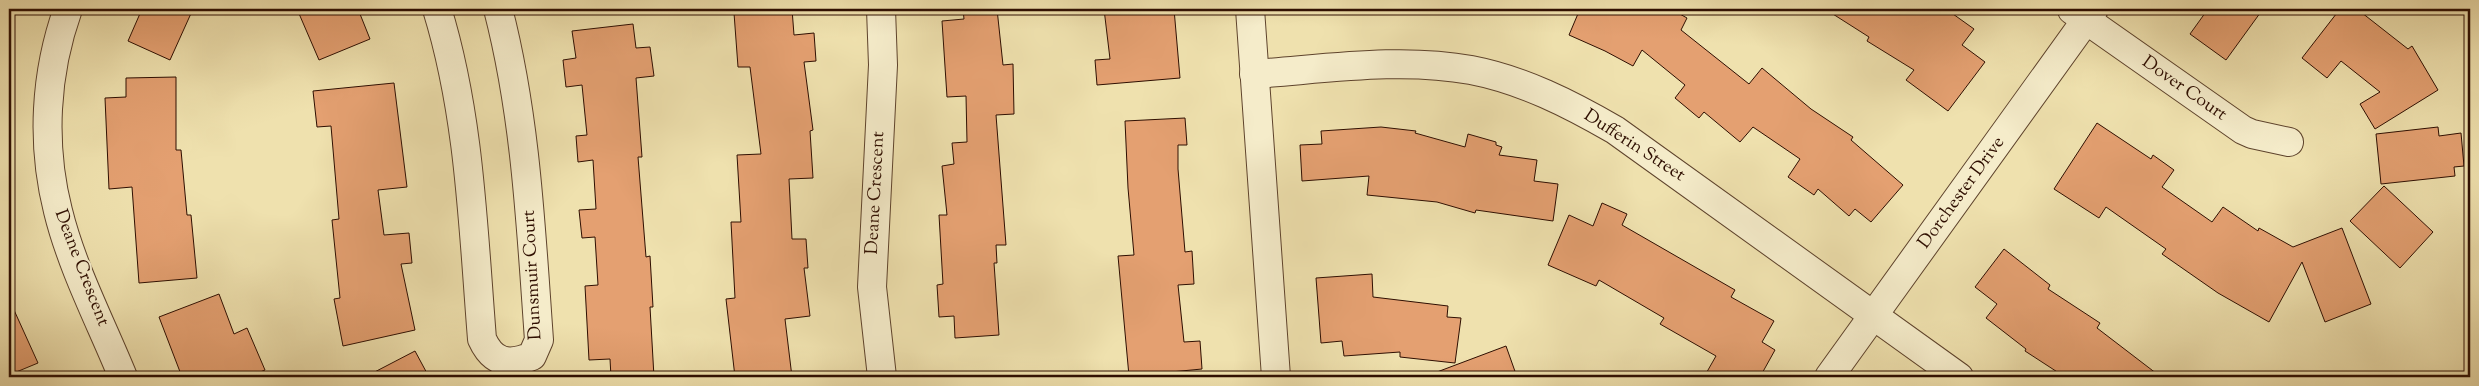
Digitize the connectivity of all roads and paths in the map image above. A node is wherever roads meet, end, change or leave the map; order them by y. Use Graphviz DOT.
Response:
graph roads {
  1 [pos="68,9"];
  2 [pos="438,9"];
  3 [pos="498,9"];
  4 [pos="881,9"];
  5 [pos="1250,9"];
  6 [pos="2083,12"];
  7 [pos="1254,74"];
  8 [pos="2289,142"];
  9 [pos="1874,316"];
  10 [pos="123,377"];
  11 [pos="882,377"];
  12 [pos="1276,377"];
  13 [pos="1829,377"];
  14 [pos="1960,377"];
  1 -- 10 [label="street, Deane Crescent"];
  2 -- 3 [label="street, Dunsmuir Court"];
  4 -- 11 [label="street, Deane Crescent"];
  5 -- 7 [label="street"];
  6 -- 8 [label="street, Dover Court"];
  6 -- 9 [label="street, Dorchester Drive"];
  7 -- 9 [label="street, Dufferin Street"];
  7 -- 12 [label="street"];
  9 -- 13 [label="street, Dorchester Drive"];
  9 -- 14 [label="street, Dufferin Street"];
}
